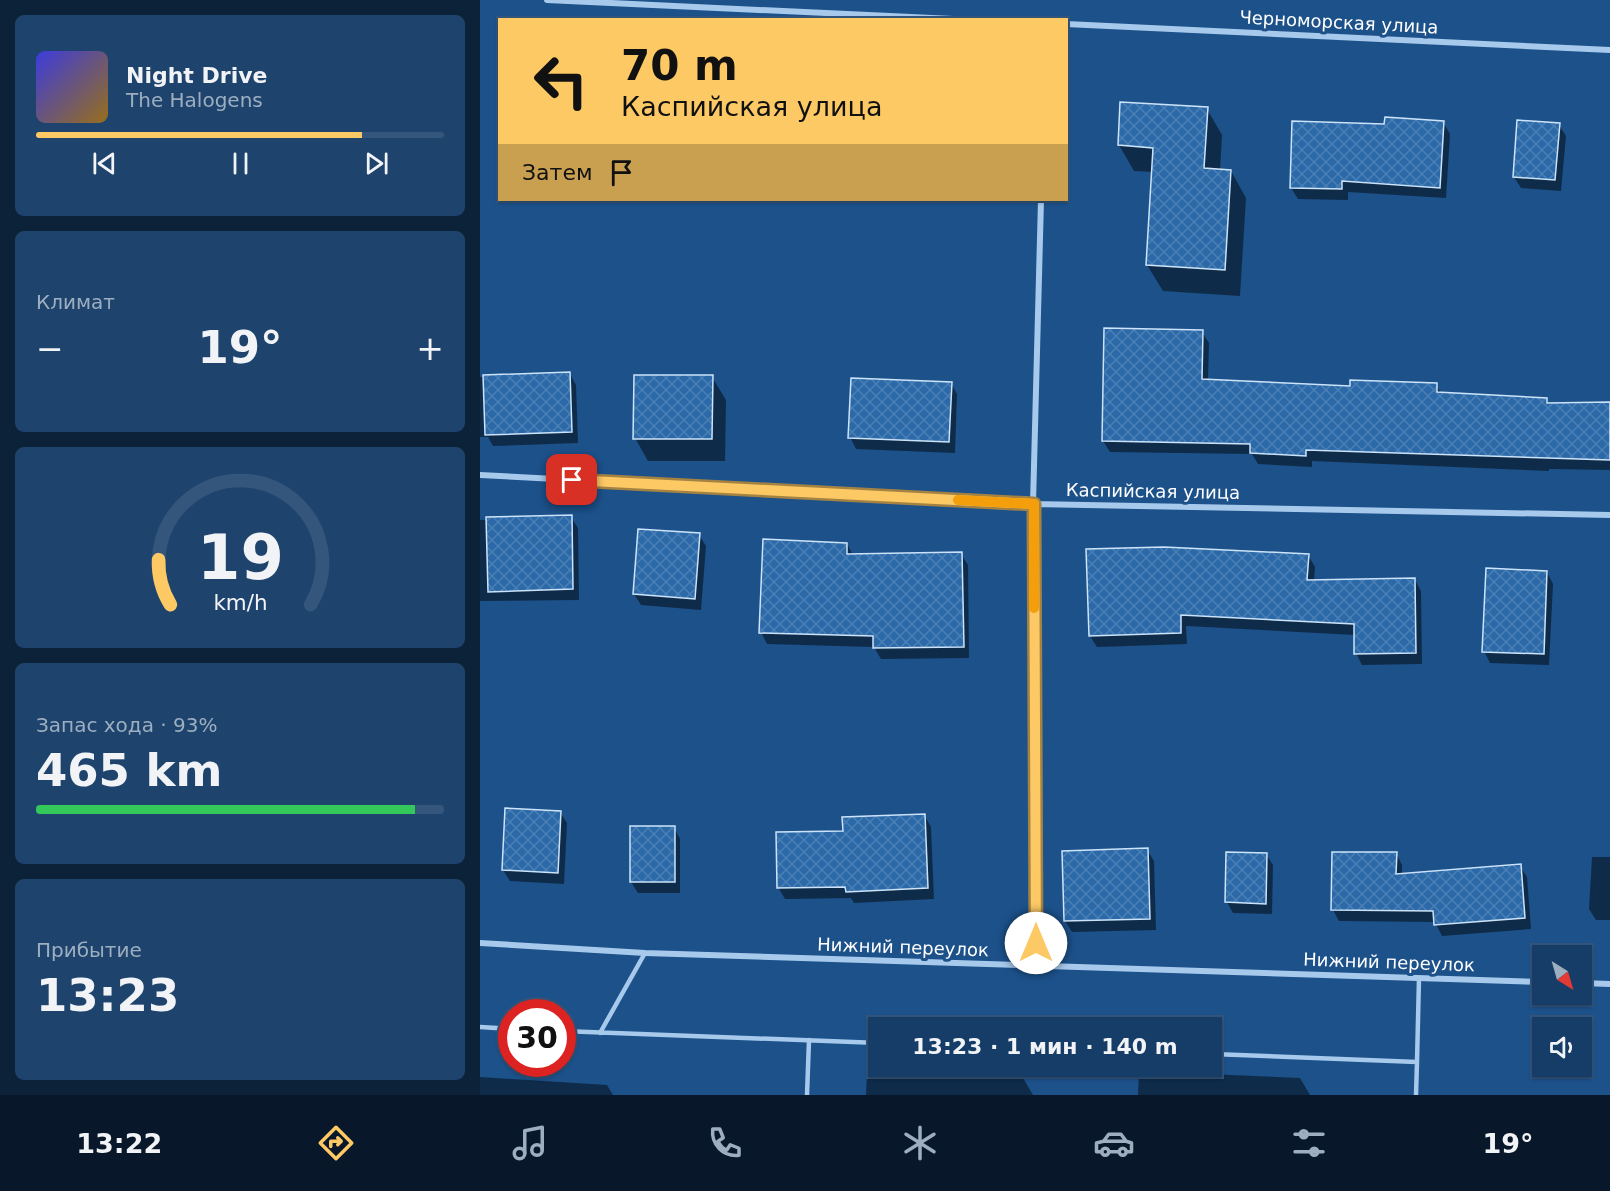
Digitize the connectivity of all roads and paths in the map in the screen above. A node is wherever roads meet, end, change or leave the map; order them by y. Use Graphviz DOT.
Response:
graph roads {
  1 [pos="547,0"];
  2 [pos="932,18"];
  3 [pos="1068,24"];
  4 [pos="1610,50"];
  5 [pos="1041,201"];
  6 [pos="480,475"];
  7 [pos="1034,504"];
  8 [pos="1610,515"];
  9 [pos="480,943"];
  10 [pos="645,953"];
  11 [pos="1036,966"];
  12 [pos="1419,978"];
  13 [pos="1532,982"];
  14 [pos="1592,983"];
  15 [pos="1610,984"];
  16 [pos="480,1027"];
  17 [pos="498,1028"];
  18 [pos="576,1032"];
  19 [pos="600,1033"];
  20 [pos="809,1040"];
  21 [pos="868,1043"];
  22 [pos="1222,1054"];
  23 [pos="1417,1062"];
  24 [pos="807,1095"];
  25 [pos="1416,1095"];
  1 -- 2 [label="street"];
  3 -- 4 [label="street, Черноморская улица"];
  5 -- 7 [label="street"];
  6 -- 7 [label="street, Каспийская улица"];
  7 -- 8 [label="street, Каспийская улица"];
  7 -- 11 [label="street"];
  9 -- 10 [label="street, Нижний переулок"];
  10 -- 11 [label="street, Нижний переулок"];
  10 -- 19 [label="lane"];
  11 -- 12 [label="street, Нижний переулок"];
  12 -- 13 [label="street, Нижний переулок"];
  12 -- 23 [label="lane"];
  14 -- 15 [label="street"];
  16 -- 17 [label="lane"];
  18 -- 19 [label="lane"];
  19 -- 20 [label="lane"];
  20 -- 21 [label="lane"];
  20 -- 24 [label="lane"];
  22 -- 23 [label="lane"];
  23 -- 25 [label="lane"];
}
